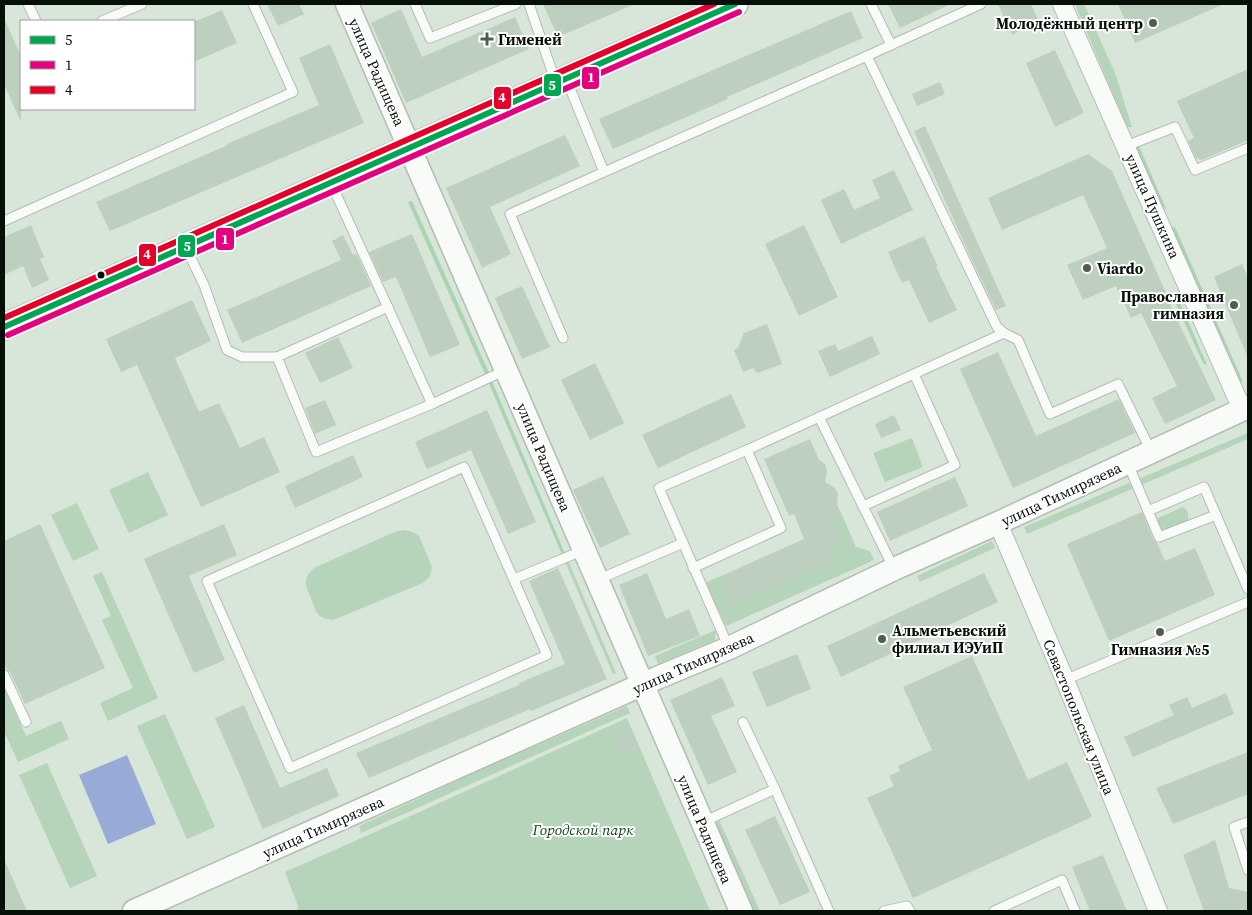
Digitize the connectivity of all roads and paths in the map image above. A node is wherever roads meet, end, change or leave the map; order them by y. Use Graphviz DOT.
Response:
graph roads {
  1 [pos="28,4"];
  2 [pos="142,4"];
  3 [pos="252,4"];
  4 [pos="347,4"];
  5 [pos="415,4"];
  6 [pos="516,4"];
  7 [pos="529,4"];
  8 [pos="735,4"];
  9 [pos="871,4"];
  10 [pos="981,4"];
  11 [pos="1062,4"];
  12 [pos="36,20"];
  13 [pos="104,20"];
  14 [pos="891,45"];
  15 [pos="867,56"];
  16 [pos="561,81"];
  17 [pos="1126,146"];
  18 [pos="410,148"];
  19 [pos="1248,148"];
  20 [pos="604,172"];
  21 [pos="330,183"];
  22 [pos="4,221"];
  23 [pos="186,247"];
  24 [pos="388,307"];
  25 [pos="4,327"];
  26 [pos="1004,333"];
  27 [pos="564,338"];
  28 [pos="277,357"];
  29 [pos="506,370"];
  30 [pos="914,374"];
  31 [pos="432,404"];
  32 [pos="1245,408"];
  33 [pos="819,417"];
  34 [pos="747,450"];
  35 [pos="1151,452"];
  36 [pos="1128,464"];
  37 [pos="863,506"];
  38 [pos="1148,511"];
  39 [pos="1216,515"];
  40 [pos="998,524"];
  41 [pos="683,542"];
  42 [pos="584,550"];
  43 [pos="694,568"];
  44 [pos="894,569"];
  45 [pos="514,579"];
  46 [pos="597,580"];
  47 [pos="1248,589"];
  48 [pos="1248,602"];
  49 [pos="729,648"];
  50 [pos="4,675"];
  51 [pos="1066,680"];
  52 [pos="643,685"];
  53 [pos="26,722"];
  54 [pos="743,722"];
  55 [pos="775,790"];
  56 [pos="702,822"];
  57 [pos="1248,822"];
  58 [pos="1248,870"];
  59 [pos="134,911"];
  60 [pos="741,911"];
  61 [pos="829,911"];
  62 [pos="884,911"];
  63 [pos="910,911"];
  64 [pos="994,911"];
  65 [pos="1075,911"];
  66 [pos="1158,911"];
  1 -- 12 [label="lane"];
  2 -- 13 [label="lane"];
  3 -- 22 [label="lane"];
  4 -- 18 [label="street, улица Радищева"];
  5 -- 6 [label="lane"];
  7 -- 16 [label="lane"];
  8 -- 16 [label="main road"];
  9 -- 14 [label="lane"];
  10 -- 14 [label="lane"];
  11 -- 17 [label="street, улица Пушкина"];
  14 -- 15 [label="lane"];
  15 -- 20 [label="lane"];
  15 -- 26 [label="lane"];
  16 -- 18 [label="main road"];
  16 -- 20 [label="lane"];
  17 -- 19 [label="lane"];
  17 -- 32 [label="street, улица Пушкина"];
  18 -- 21 [label="main road"];
  18 -- 29 [label="street, улица Радищева"];
  20 -- 27 [label="lane"];
  21 -- 23 [label="main road"];
  21 -- 24 [label="lane"];
  23 -- 25 [label="main road"];
  23 -- 28 [label="lane"];
  24 -- 28 [label="lane"];
  24 -- 31 [label="lane"];
  26 -- 30 [label="lane"];
  26 -- 35 [label="lane"];
  28 -- 31 [label="lane"];
  29 -- 31 [label="lane"];
  29 -- 42 [label="street, улица Радищева"];
  30 -- 33 [label="lane"];
  30 -- 37 [label="lane"];
  32 -- 35 [label="street, улица Тимирязева"];
  33 -- 34 [label="lane"];
  33 -- 37 [label="lane"];
  34 -- 41 [label="lane"];
  34 -- 43 [label="lane"];
  35 -- 36 [label="street, улица Тимирязева"];
  36 -- 38 [label="lane"];
  36 -- 40 [label="street, улица Тимирязева"];
  37 -- 44 [label="lane"];
  38 -- 39 [label="lane"];
  38 -- 39 [label="lane"];
  39 -- 47 [label="lane"];
  40 -- 44 [label="street, улица Тимирязева"];
  40 -- 51 [label="street, Севастопольская улица"];
  41 -- 43 [label="lane"];
  41 -- 46 [label="lane"];
  42 -- 45 [label="lane"];
  42 -- 46 [label="street, улица Радищева"];
  43 -- 49 [label="lane"];
  44 -- 49 [label="street, улица Тимирязева"];
  45 -- 45 [label="lane"];
  46 -- 52 [label="street, улица Радищева"];
  48 -- 51 [label="lane"];
  49 -- 52 [label="street, улица Тимирязева"];
  50 -- 53 [label="lane"];
  51 -- 66 [label="street, Севастопольская улица"];
  52 -- 56 [label="street, улица Радищева"];
  52 -- 59 [label="street, улица Тимирязева"];
  54 -- 55 [label="lane"];
  55 -- 56 [label="lane"];
  55 -- 61 [label="lane"];
  56 -- 60 [label="street, улица Радищева"];
  57 -- 58 [label="lane"];
  62 -- 63 [label="lane"];
  64 -- 65 [label="lane"];
}
